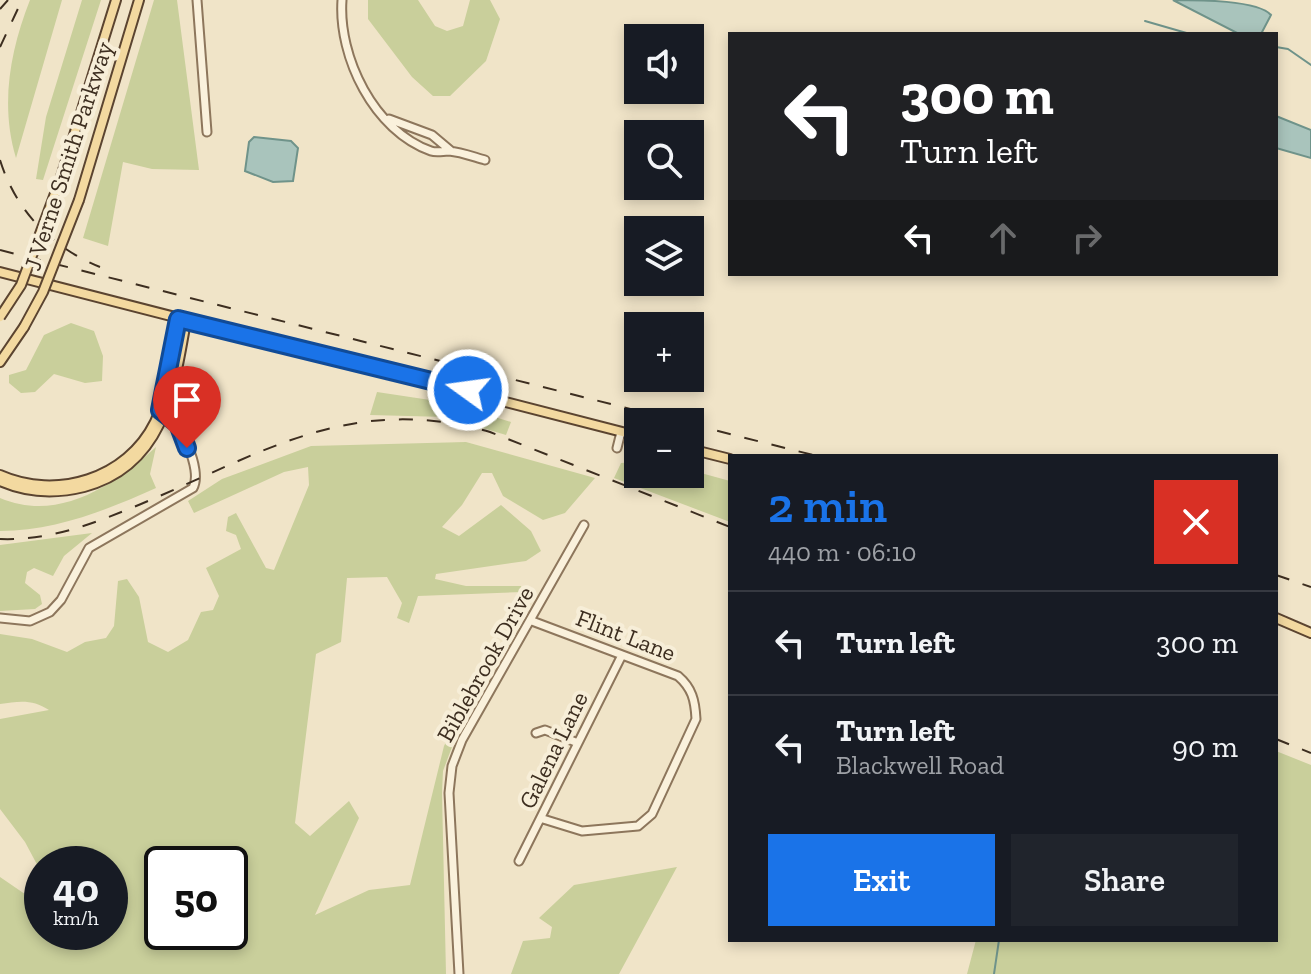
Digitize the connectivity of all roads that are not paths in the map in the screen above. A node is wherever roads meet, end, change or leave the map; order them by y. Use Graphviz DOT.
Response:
graph roads {
  1 [pos="116,0"];
  2 [pos="139,0"];
  3 [pos="197,0"];
  4 [pos="342,0"];
  5 [pos="387,118"];
  6 [pos="207,132"];
  7 [pos="451,151"];
  8 [pos="485,160"];
  9 [pos="0,272"];
  10 [pos="0,317"];
  11 [pos="182,320"];
  12 [pos="0,362"];
  13 [pos="163,412"];
  14 [pos="621,432"];
  15 [pos="624,433"];
  16 [pos="617,448"];
  17 [pos="704,452"];
  18 [pos="728,458"];
  19 [pos="0,475"];
  20 [pos="0,481"];
  21 [pos="584,525"];
  22 [pos="0,618"];
  23 [pos="1278,619"];
  24 [pos="532,621"];
  25 [pos="1311,633"];
  26 [pos="622,655"];
  27 [pos="536,733"];
  28 [pos="578,743"];
  29 [pos="543,819"];
  30 [pos="519,861"];
  31 [pos="459,974"];
  1 -- 10 [label="main road, J Verne Smith Parkway, bridge"];
  2 -- 12 [label="main road, J Verne Smith Parkway, bridge"];
  3 -- 6 [label="street"];
  4 -- 5 [label="street"];
  5 -- 7 [label="street"];
  5 -- 7 [label="street"];
  7 -- 8 [label="street"];
  9 -- 11 [label="main road"];
  11 -- 13 [label="main road"];
  11 -- 14 [label="main road"];
  13 -- 19 [label="main road"];
  13 -- 20 [label="main road"];
  13 -- 22 [label="street"];
  14 -- 15 [label="main road"];
  14 -- 16 [label="street"];
  17 -- 18 [label="main road"];
  21 -- 24 [label="street, Biblebrook Drive"];
  23 -- 25 [label="main road"];
  24 -- 26 [label="street, Flint Lane"];
  24 -- 31 [label="street, Biblebrook Drive"];
  26 -- 28 [label="street, Galena Lane"];
  26 -- 29 [label="street, Flint Lane"];
  27 -- 28 [label="street"];
  28 -- 29 [label="street, Galena Lane"];
  29 -- 30 [label="street, Galena Lane"];
}
